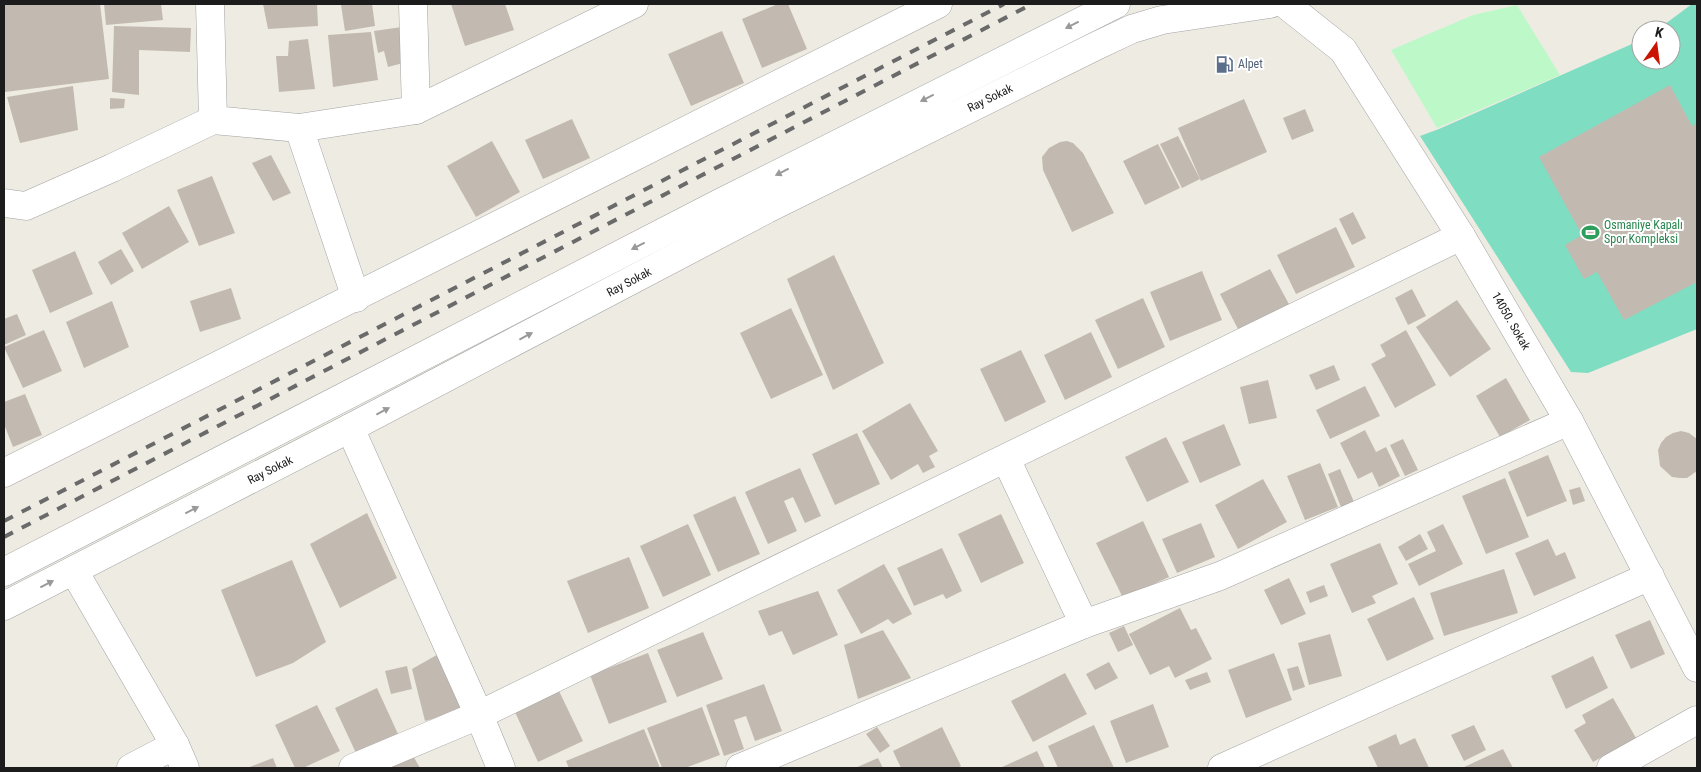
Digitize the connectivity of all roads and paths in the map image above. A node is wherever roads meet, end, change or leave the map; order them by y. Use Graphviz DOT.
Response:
graph roads {
  1 [pos="210,4"];
  2 [pos="413,4"];
  3 [pos="634,4"];
  4 [pos="938,4"];
  5 [pos="1116,4"];
  6 [pos="1270,4"];
  7 [pos="1284,4"];
  8 [pos="416,110"];
  9 [pos="213,120"];
  10 [pos="298,128"];
  11 [pos="4,203"];
  12 [pos="1461,236"];
  13 [pos="356,298"];
  14 [pos="1569,421"];
  15 [pos="350,428"];
  16 [pos="1006,459"];
  17 [pos="4,473"];
  18 [pos="74,571"];
  19 [pos="4,572"];
  20 [pos="1650,576"];
  21 [pos="4,606"];
  22 [pos="1084,624"];
  23 [pos="1690,637"];
  24 [pos="1697,668"];
  25 [pos="479,715"];
  26 [pos="1697,720"];
  27 [pos="180,757"];
  28 [pos="131,768"];
  29 [pos="353,768"];
  30 [pos="502,768"];
  31 [pos="740,768"];
  32 [pos="1222,768"];
  33 [pos="1611,768"];
  1 -- 9 [label="street"];
  2 -- 8 [label="street"];
  3 -- 8 [label="street"];
  4 -- 13 [label="street"];
  5 -- 19 [label="street, one-way"];
  15 -- 6 [label="street, Ray Sokak, one-way"];
  7 -- 12 [label="street, 14050. Sokak"];
  8 -- 10 [label="street"];
  9 -- 10 [label="street"];
  9 -- 11 [label="street"];
  10 -- 13 [label="street"];
  12 -- 14 [label="street, 14050. Sokak"];
  12 -- 16 [label="street"];
  13 -- 17 [label="street"];
  14 -- 20 [label="street, 14050. Sokak"];
  14 -- 22 [label="street"];
  18 -- 15 [label="street, Ray Sokak, one-way"];
  15 -- 25 [label="street"];
  16 -- 22 [label="street"];
  16 -- 25 [label="street"];
  21 -- 18 [label="street, Ray Sokak, one-way"];
  18 -- 27 [label="street"];
  20 -- 23 [label="street, 14050. Sokak"];
  20 -- 32 [label="street"];
  22 -- 31 [label="street"];
  23 -- 24 [label="street, 14050. Sokak"];
  25 -- 29 [label="street"];
  25 -- 30 [label="street"];
  26 -- 33 [label="street"];
  27 -- 28 [label="street"];
}
